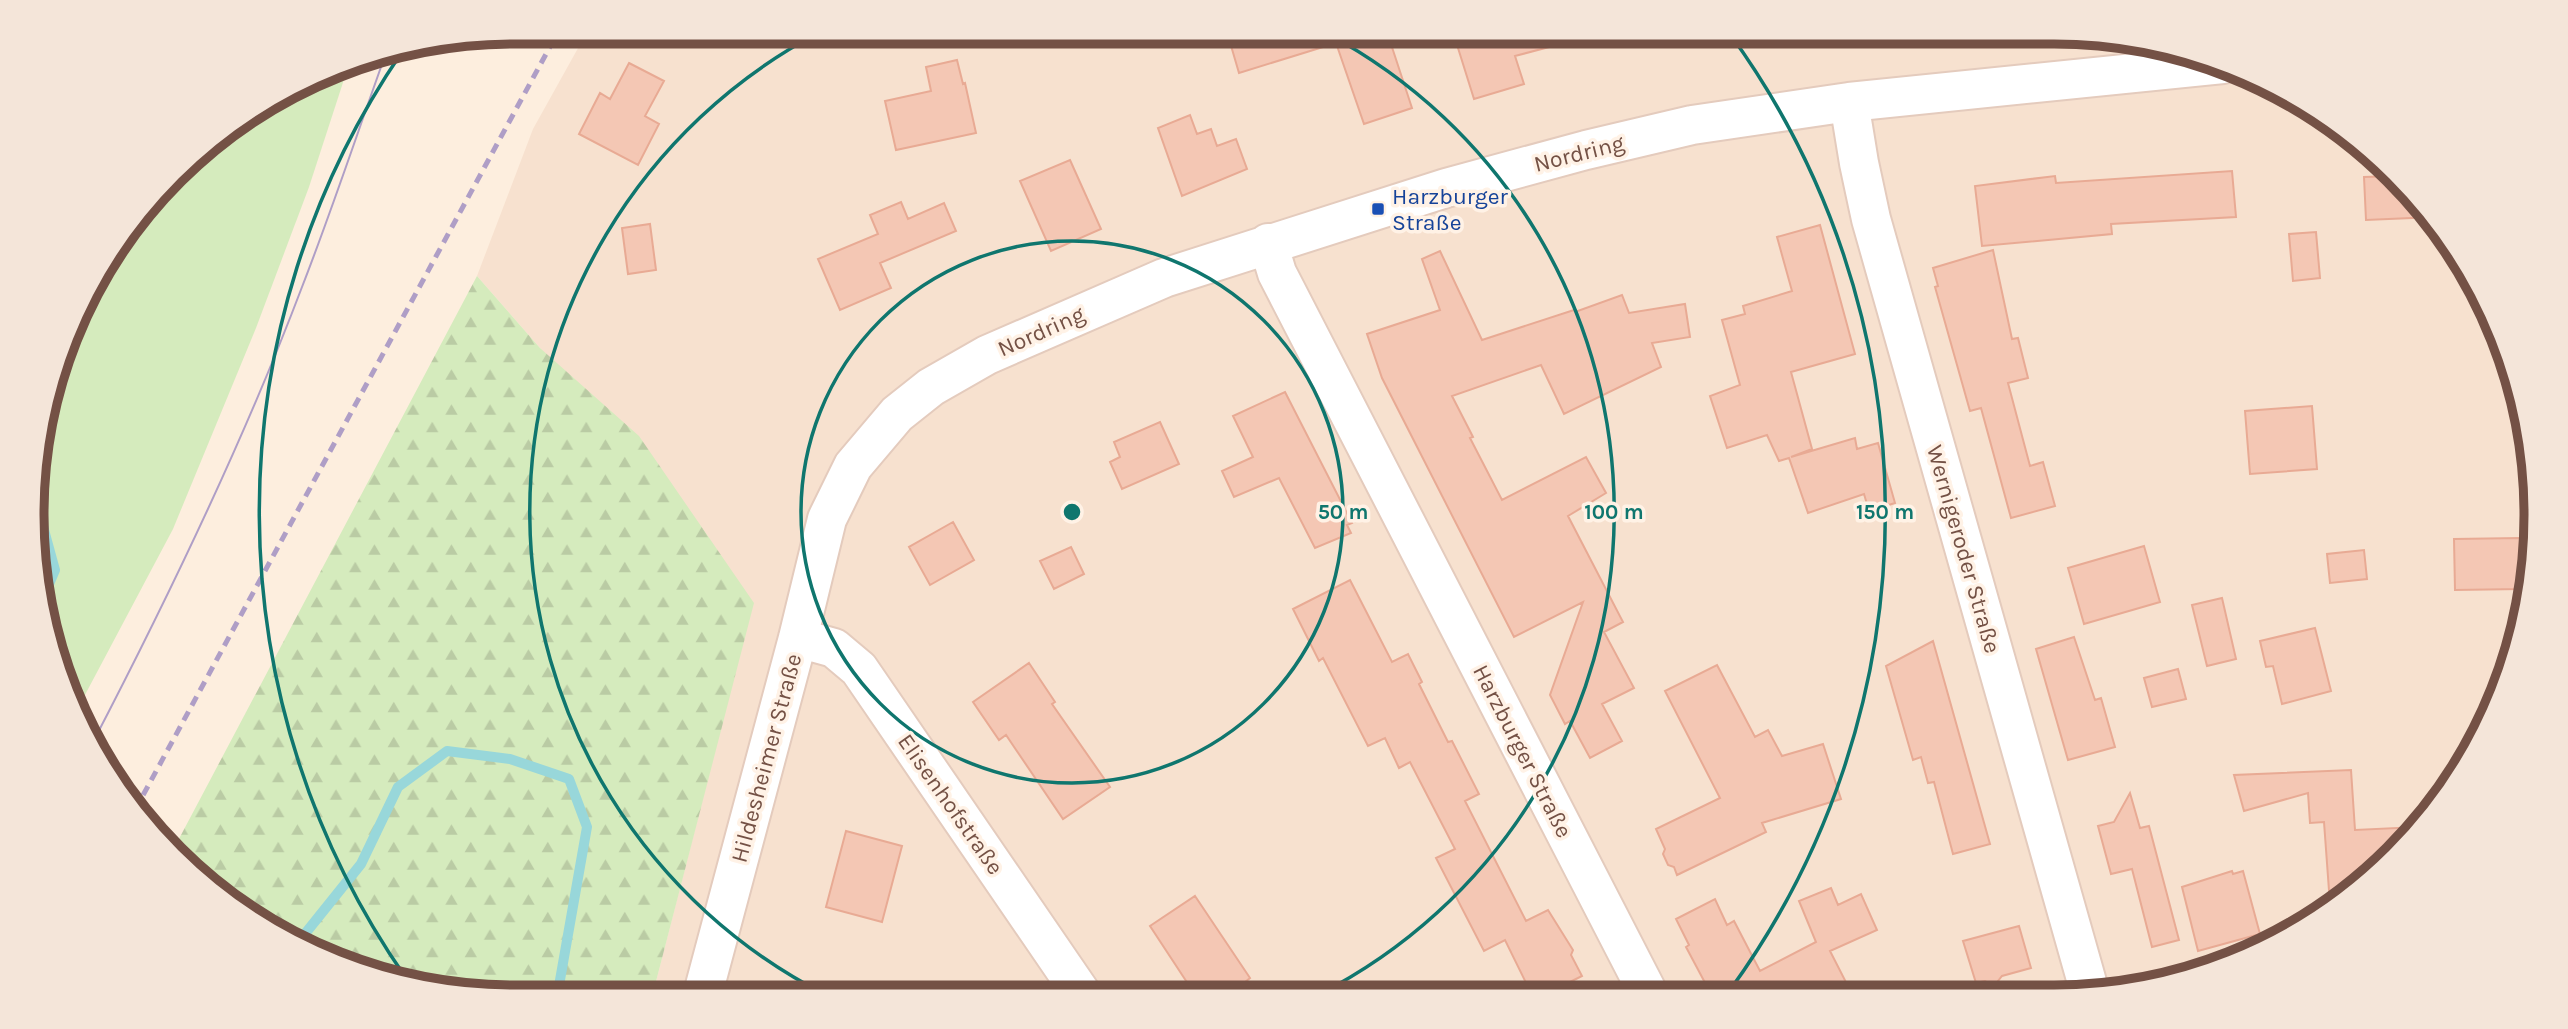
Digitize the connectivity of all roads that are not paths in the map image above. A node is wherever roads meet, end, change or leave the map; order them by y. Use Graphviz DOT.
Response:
graph roads {
  1 [pos="2197,67"];
  2 [pos="1849,102"];
  3 [pos="1268,243"];
  4 [pos="827,519"];
  5 [pos="799,638"];
  6 [pos="2087,984"];
  7 [pos="705,985"];
  8 [pos="1075,985"];
  9 [pos="1644,985"];
  1 -- 2 [label="street, Nordring"];
  2 -- 3 [label="street, Nordring"];
  2 -- 6 [label="street, Wernigeroder Straße"];
  3 -- 4 [label="street, Nordring"];
  3 -- 9 [label="street, Harzburger Straße"];
  4 -- 5 [label="street, Hildesheimer Straße"];
  5 -- 7 [label="street, Hildesheimer Straße"];
  5 -- 8 [label="street, Elisenhofstraße"];
}
